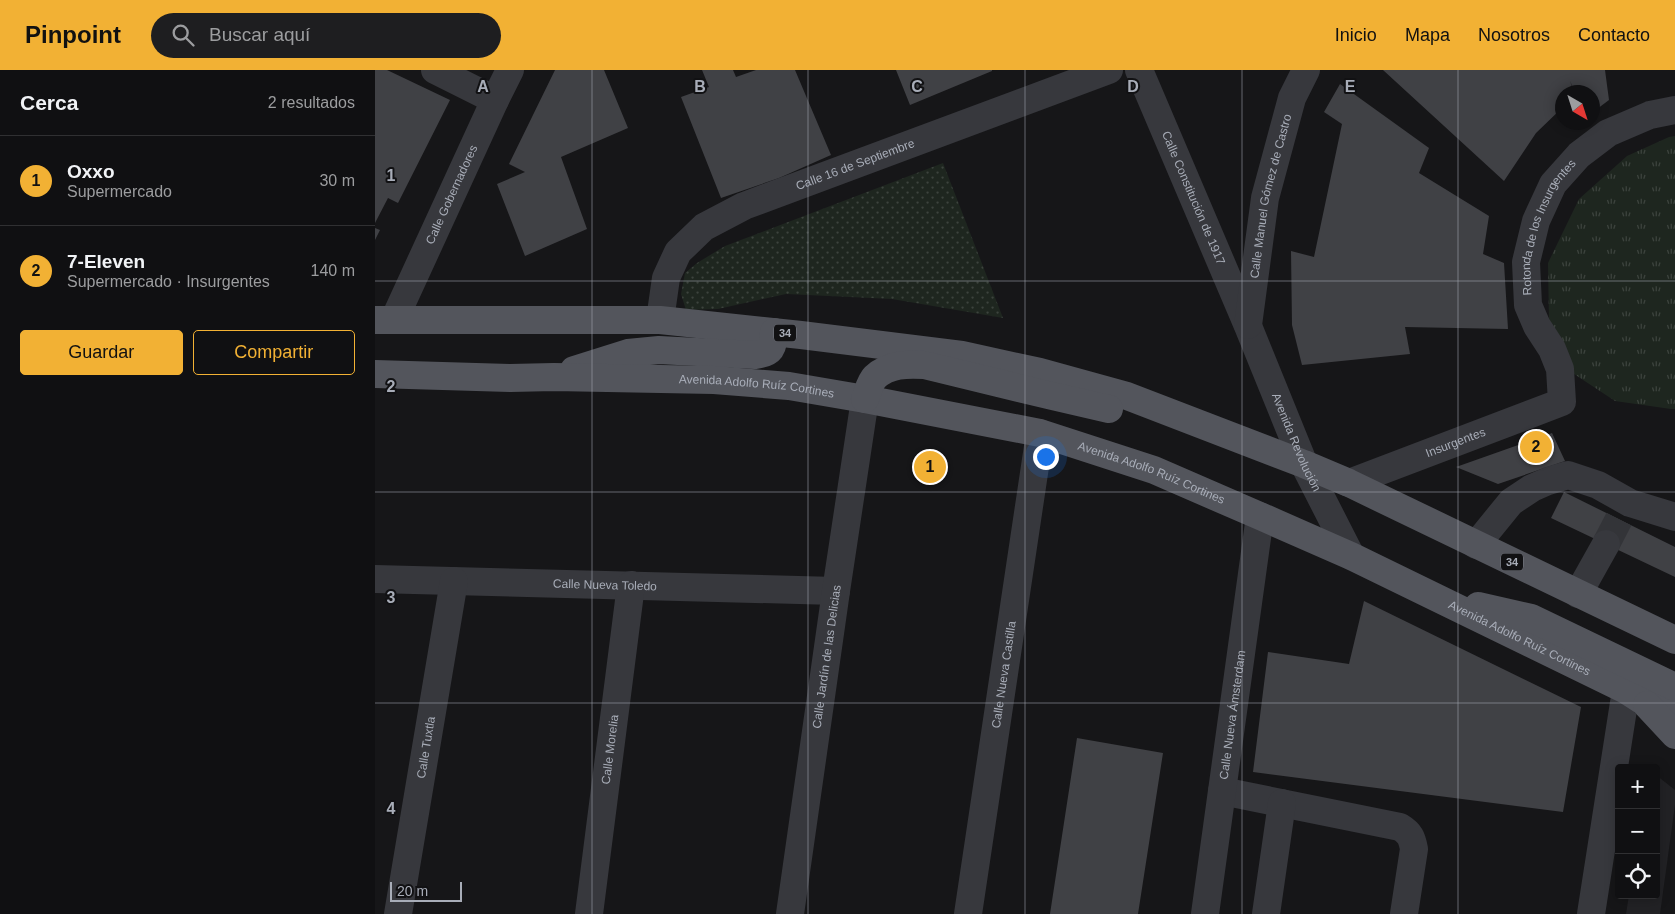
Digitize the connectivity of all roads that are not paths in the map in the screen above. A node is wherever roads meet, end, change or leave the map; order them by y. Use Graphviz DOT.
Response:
graph roads {
  1 [pos="435,70"];
  2 [pos="510,70"];
  3 [pos="1109,70"];
  4 [pos="1139,70"];
  5 [pos="1306,70"];
  6 [pos="495,100"];
  7 [pos="1675,110"];
  8 [pos="385,320"];
  9 [pos="660,320"];
  10 [pos="1247,326"];
  11 [pos="774,332"];
  12 [pos="375,374"];
  13 [pos="554,377"];
  14 [pos="865,399"];
  15 [pos="1562,402"];
  16 [pos="1185,417"];
  17 [pos="1040,433"];
  18 [pos="1304,464"];
  19 [pos="1349,483"];
  20 [pos="1260,516"];
  21 [pos="1675,517"];
  22 [pos="1606,544"];
  23 [pos="1477,545"];
  24 [pos="1351,556"];
  25 [pos="375,579"];
  26 [pos="454,581"];
  27 [pos="631,585"];
  28 [pos="836,591"];
  29 [pos="1578,594"];
  30 [pos="1431,595"];
  31 [pos="1675,640"];
  32 [pos="1675,687"];
  33 [pos="1633,694"];
  34 [pos="1675,713"];
  35 [pos="1675,735"];
  36 [pos="1222,791"];
  37 [pos="1282,803"];
  38 [pos="397,914"];
  39 [pos="589,914"];
  40 [pos="790,914"];
  41 [pos="968,914"];
  42 [pos="1205,914"];
  43 [pos="1266,914"];
  44 [pos="1404,914"];
  45 [pos="1591,914"];
  1 -- 6 [label="street"];
  2 -- 6 [label="street, Calle Gobernadores"];
  3 -- 9 [label="street, Calle 16 de Septiembre"];
  4 -- 10 [label="street, Calle Constitución de 1917"];
  5 -- 10 [label="street, Calle Manuel Gómez de Castro"];
  6 -- 8 [label="street, Calle Gobernadores"];
  7 -- 15 [label="street, Rotonda de los Insurgentes"];
  8 -- 9 [label="main road, 34"];
  9 -- 11 [label="main road, 34"];
  10 -- 18 [label="street, Avenida Revolución"];
  11 -- 13 [label="main road"];
  11 -- 16 [label="main road, 34"];
  12 -- 13 [label="main road, Avenida Adolfo Ruíz Cortines"];
  13 -- 14 [label="main road, Avenida Adolfo Ruíz Cortines"];
  14 -- 16 [label="main road"];
  14 -- 17 [label="main road, Avenida Adolfo Ruíz Cortines"];
  14 -- 28 [label="street, Calle Jardín de las Delicias"];
  15 -- 19 [label="street, Insurgentes"];
  16 -- 18 [label="main road, 34"];
  17 -- 20 [label="main road, Avenida Adolfo Ruíz Cortines"];
  17 -- 41 [label="street, Calle Nueva Castilla"];
  18 -- 19 [label="main road, 34"];
  18 -- 24 [label="street, Avenida Revolución"];
  19 -- 23 [label="main road, 34"];
  20 -- 24 [label="main road, Avenida Adolfo Ruíz Cortines"];
  20 -- 36 [label="street, Calle Nueva Ámsterdam"];
  21 -- 23 [label="street"];
  22 -- 29 [label="street"];
  23 -- 29 [label="main road, 34"];
  24 -- 30 [label="main road, Avenida Adolfo Ruíz Cortines"];
  25 -- 26 [label="street, Calle Nueva Toledo"];
  26 -- 27 [label="street, Calle Nueva Toledo"];
  26 -- 38 [label="street, Calle Tuxtla"];
  27 -- 28 [label="street, Calle Nueva Toledo"];
  27 -- 39 [label="street, Calle Morelia"];
  28 -- 40 [label="street, Calle Jardín de las Delicias"];
  29 -- 31 [label="main road, 34"];
  30 -- 32 [label="main road"];
  30 -- 33 [label="main road, Avenida Adolfo Ruíz Cortines"];
  33 -- 34 [label="main road, Avenida Adolfo Ruíz Cortines"];
  33 -- 35 [label="main road"];
  33 -- 45 [label="street"];
  36 -- 37 [label="street"];
  36 -- 42 [label="street, Calle Nueva Ámsterdam"];
  37 -- 43 [label="street"];
  37 -- 44 [label="street"];
}
